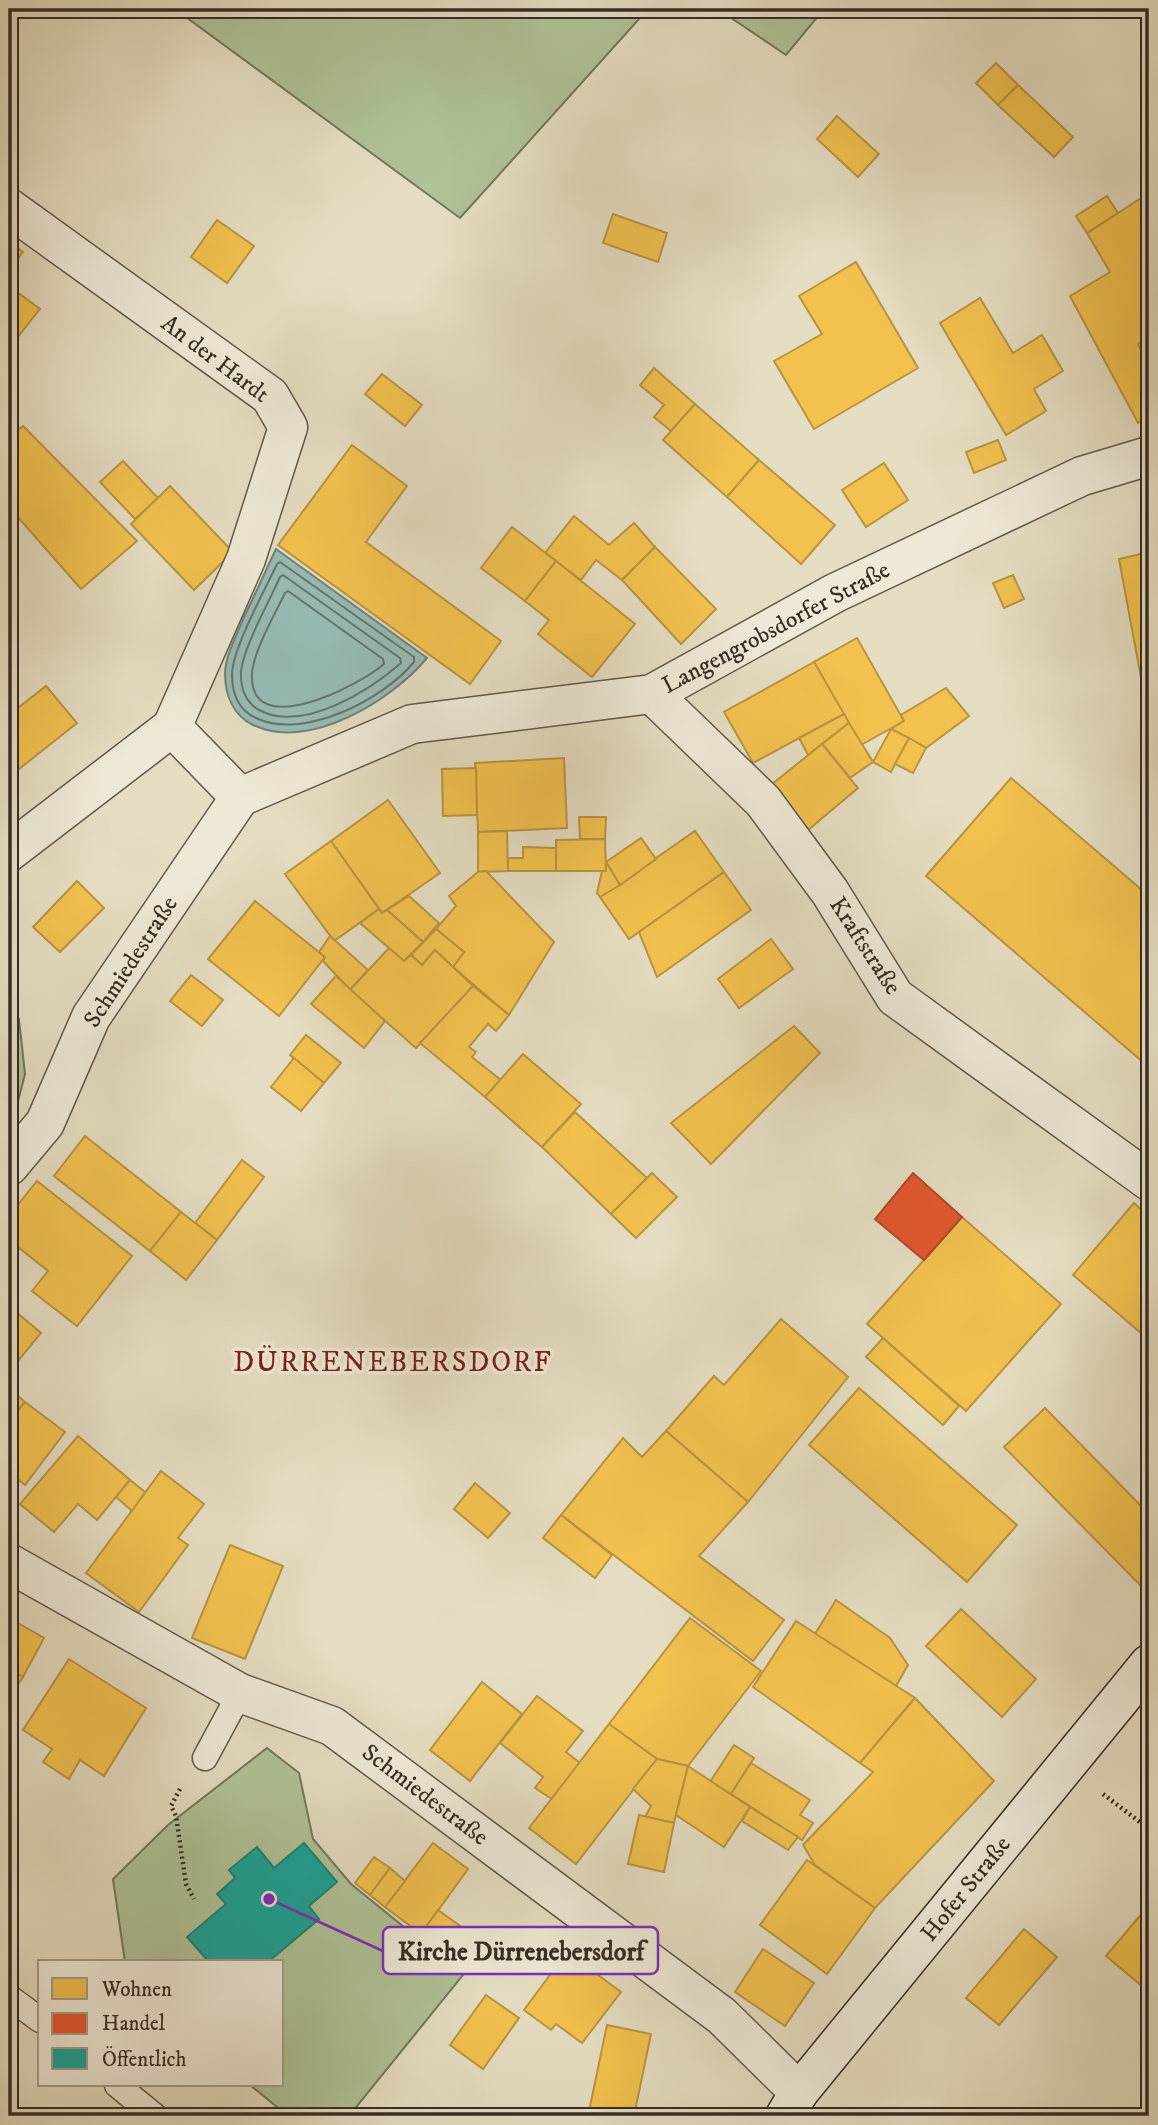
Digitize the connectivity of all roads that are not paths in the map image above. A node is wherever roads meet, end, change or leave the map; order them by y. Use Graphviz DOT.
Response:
graph roads {
  1 [pos="9,208"];
  2 [pos="1149,456"];
  3 [pos="652,694"];
  4 [pos="172,727"];
  5 [pos="240,797"];
  6 [pos="9,852"];
  7 [pos="9,1166"];
  8 [pos="1149,1181"];
  9 [pos="9,1563"];
  10 [pos="1149,1664"];
  11 [pos="240,1693"];
  12 [pos="205,1758"];
  13 [pos="9,1997"];
  14 [pos="38,2019"];
  15 [pos="118,2086"];
  16 [pos="792,2104"];
  17 [pos="155,2116"];
  1 -- 4 [label="street, An der Hardt"];
  2 -- 3 [label="street, Langengrobsdorfer Straße"];
  3 -- 5 [label="street, Langengrobsdorfer Straße"];
  3 -- 8 [label="street, Kraftstraße"];
  4 -- 5 [label="street"];
  4 -- 6 [label="street"];
  5 -- 7 [label="street, Schmiedestraße"];
  9 -- 11 [label="street, Schmiedestraße"];
  10 -- 16 [label="street, Hofer Straße"];
  11 -- 12 [label="lane"];
  11 -- 16 [label="street, Schmiedestraße"];
  13 -- 14 [label="lane"];
  15 -- 17 [label="lane"];
}
